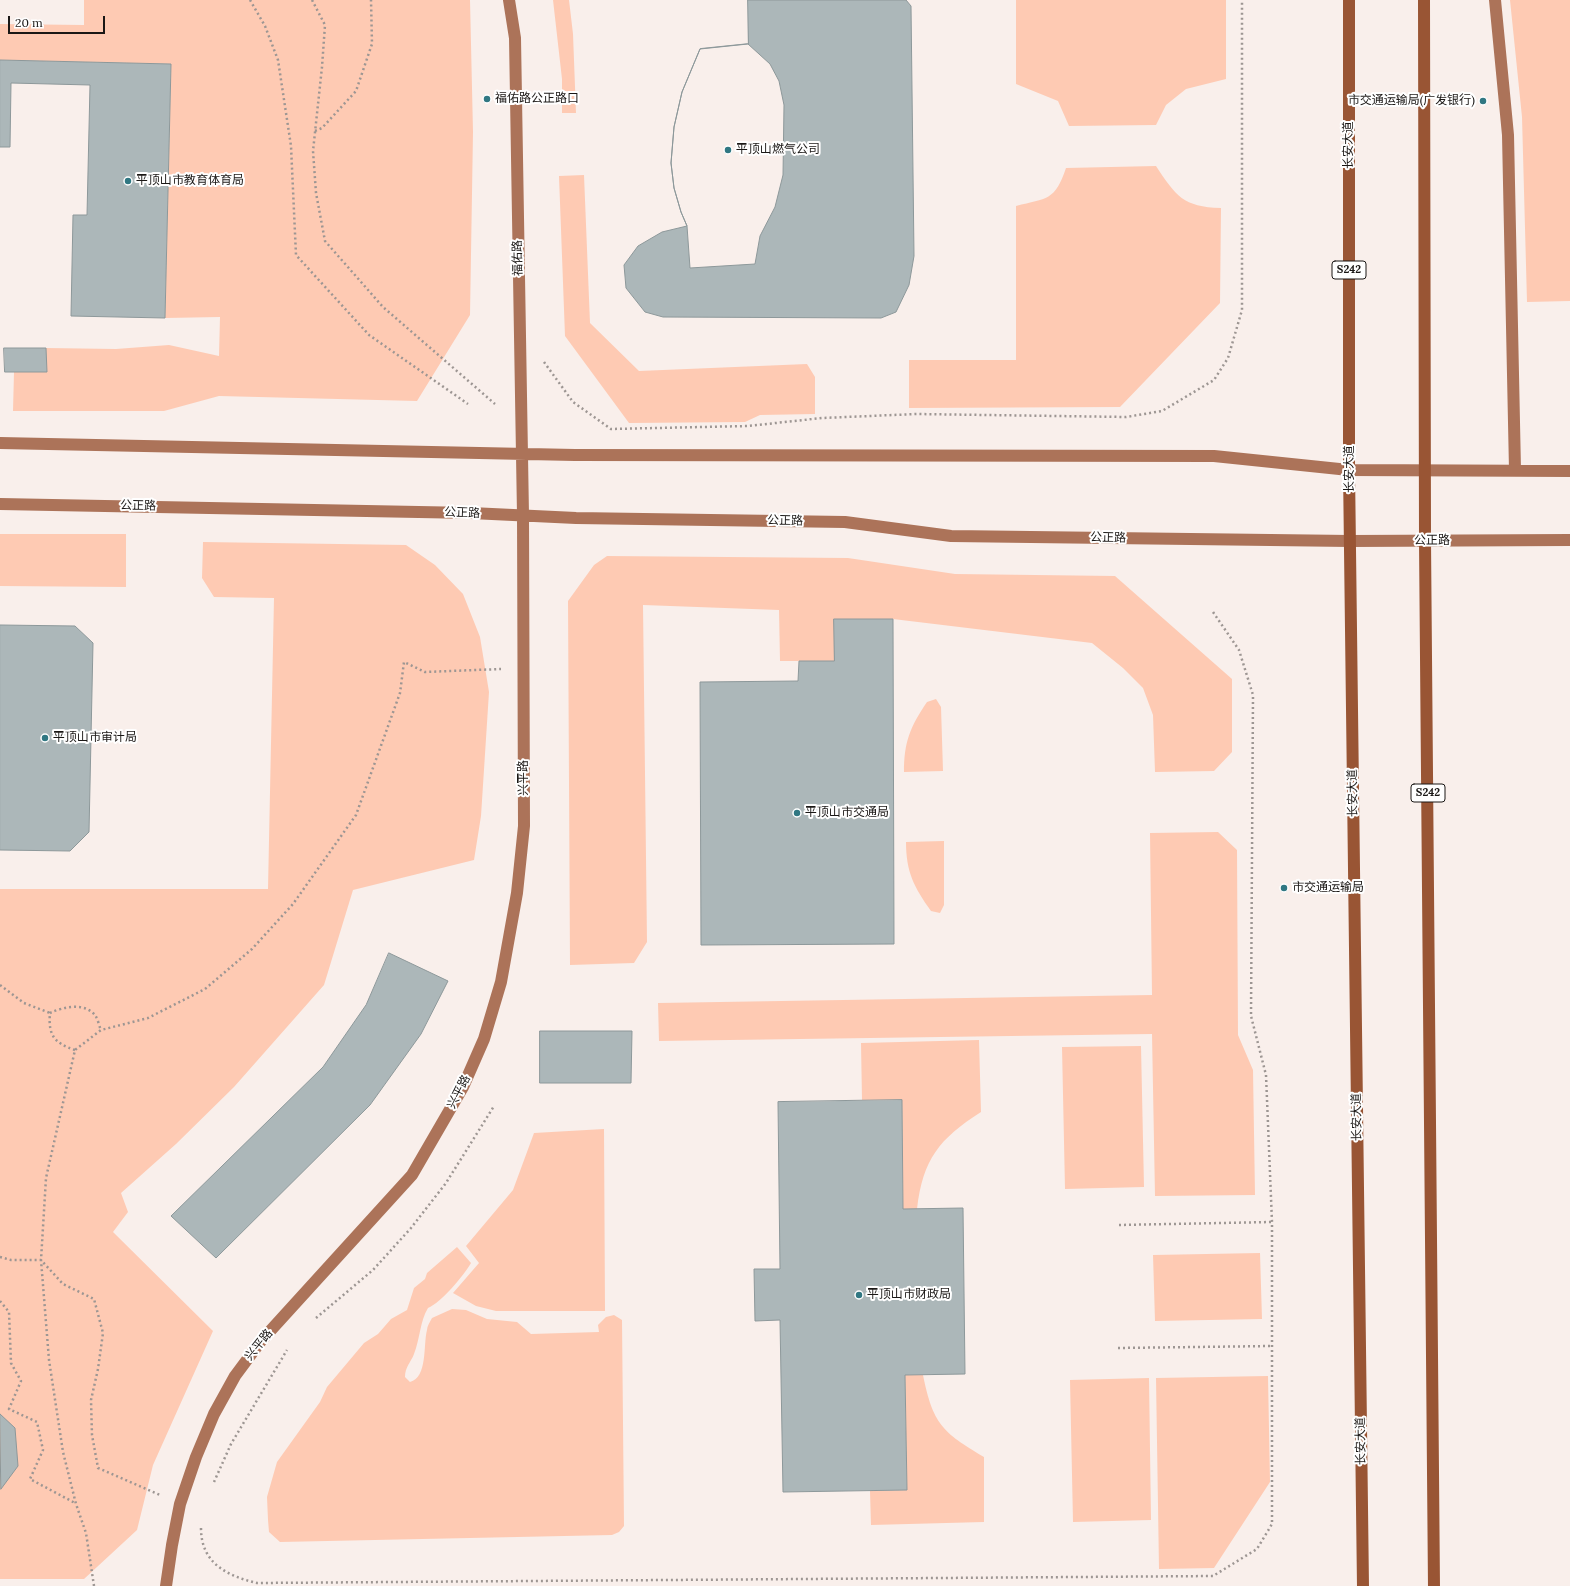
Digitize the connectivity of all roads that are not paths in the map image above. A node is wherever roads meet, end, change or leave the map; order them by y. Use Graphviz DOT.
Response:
graph roads {
  1 [pos="509,0"];
  2 [pos="1349,0"];
  3 [pos="1424,0"];
  4 [pos="1495,0"];
  5 [pos="0,443"];
  6 [pos="521,454"];
  7 [pos="1349,470"];
  8 [pos="1425,470"];
  9 [pos="1515,470"];
  10 [pos="1570,471"];
  11 [pos="0,504"];
  12 [pos="523,516"];
  13 [pos="1570,540"];
  14 [pos="1350,541"];
  15 [pos="1425,541"];
  16 [pos="166,1586"];
  17 [pos="1363,1586"];
  18 [pos="1434,1586"];
  1 -- 6 [label="main road, 福佑路"];
  2 -- 7 [label="main road, 长安大道 / S242"];
  3 -- 8 [label="main road, S242"];
  4 -- 9 [label="main road"];
  5 -- 6 [label="main road"];
  6 -- 7 [label="main road"];
  6 -- 12 [label="main road, 福佑路"];
  7 -- 8 [label="main road"];
  7 -- 14 [label="main road, 长安大道 / S242"];
  8 -- 9 [label="main road"];
  8 -- 15 [label="main road, S242"];
  9 -- 10 [label="main road"];
  11 -- 12 [label="main road, 公正路"];
  12 -- 14 [label="main road, 公正路"];
  12 -- 16 [label="main road, 兴平路"];
  13 -- 15 [label="main road, 公正路"];
  14 -- 15 [label="main road, 公正路"];
  14 -- 17 [label="main road, 长安大道 / S242"];
  15 -- 18 [label="main road, S242"];
}
